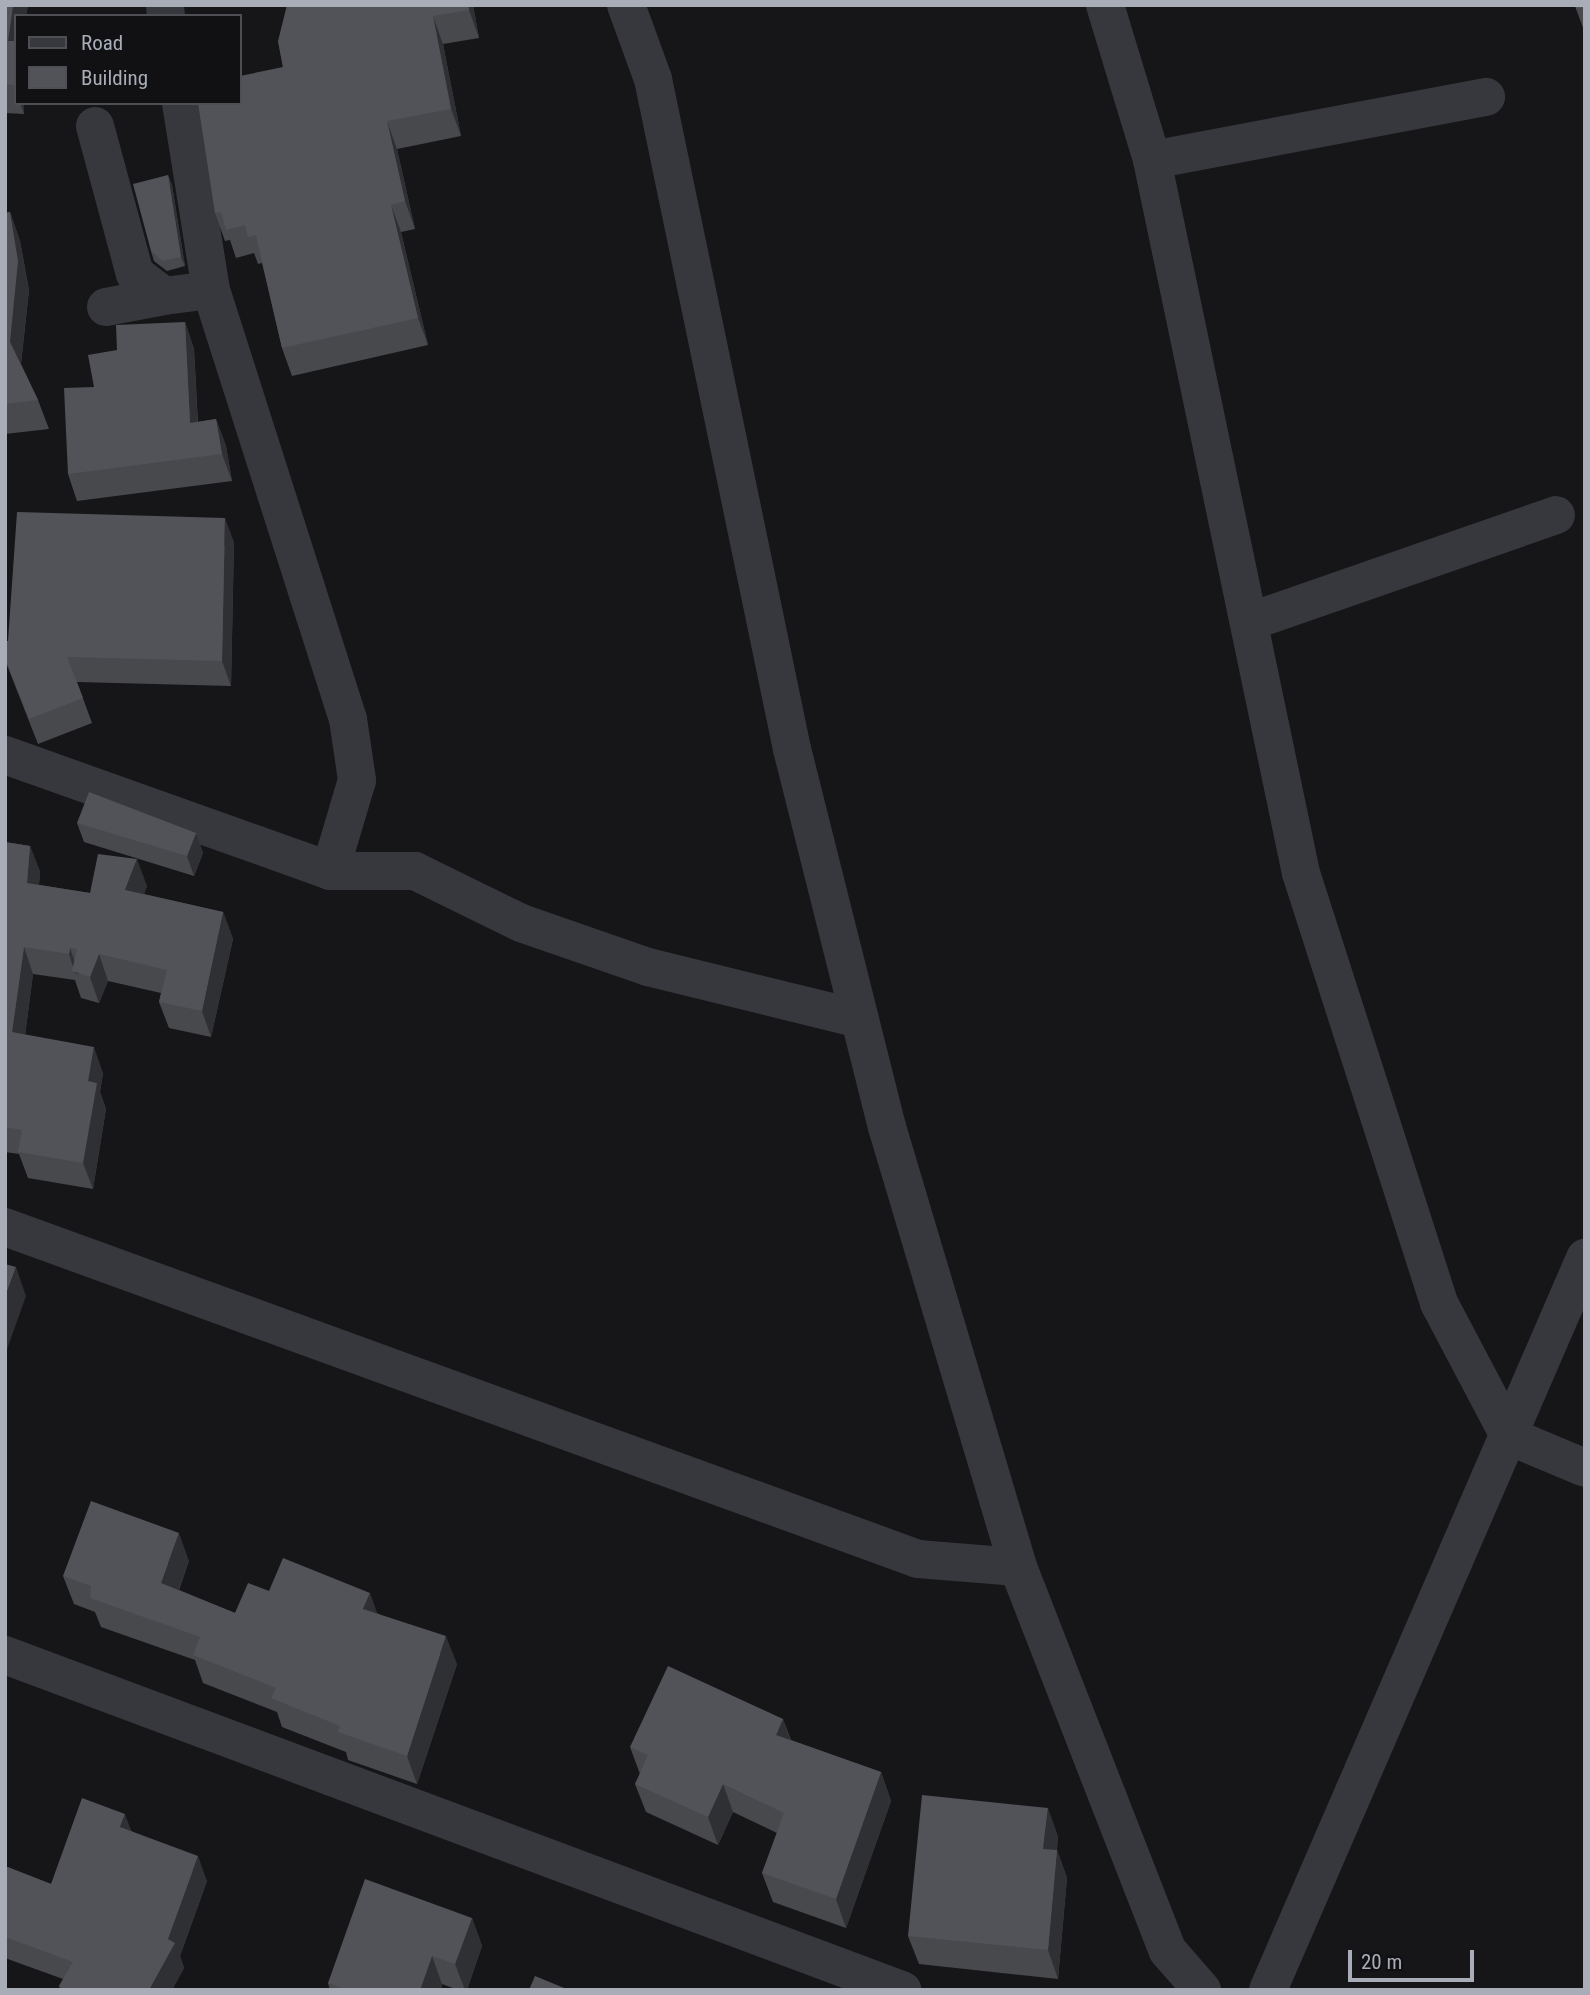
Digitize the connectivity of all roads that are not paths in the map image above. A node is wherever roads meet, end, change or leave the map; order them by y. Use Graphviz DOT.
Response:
graph roads {
  1 [pos="626,5"];
  2 [pos="1105,5"];
  3 [pos="1486,97"];
  4 [pos="181,105"];
  5 [pos="95,126"];
  6 [pos="1152,160"];
  7 [pos="211,290"];
  8 [pos="164,296"];
  9 [pos="106,307"];
  10 [pos="1556,515"];
  11 [pos="1249,622"];
  12 [pos="5,755"];
  13 [pos="330,871"];
  14 [pos="860,1019"];
  15 [pos="5,1227"];
  16 [pos="1585,1258"];
  17 [pos="1509,1436"];
  18 [pos="1585,1468"];
  19 [pos="1018,1567"];
  20 [pos="5,1655"];
  21 [pos="902,1990"];
  22 [pos="1202,1990"];
  23 [pos="1268,1990"];
  1 -- 14 [label="street"];
  2 -- 6 [label="street"];
  3 -- 6 [label="street"];
  4 -- 7 [label="street"];
  5 -- 8 [label="street"];
  6 -- 11 [label="street"];
  7 -- 8 [label="street"];
  7 -- 13 [label="street"];
  8 -- 9 [label="street"];
  10 -- 11 [label="street"];
  11 -- 17 [label="street"];
  12 -- 13 [label="street"];
  13 -- 14 [label="street"];
  14 -- 19 [label="street"];
  15 -- 19 [label="street"];
  16 -- 17 [label="street"];
  17 -- 18 [label="street"];
  17 -- 23 [label="street"];
  19 -- 22 [label="street"];
  20 -- 21 [label="street"];
}
